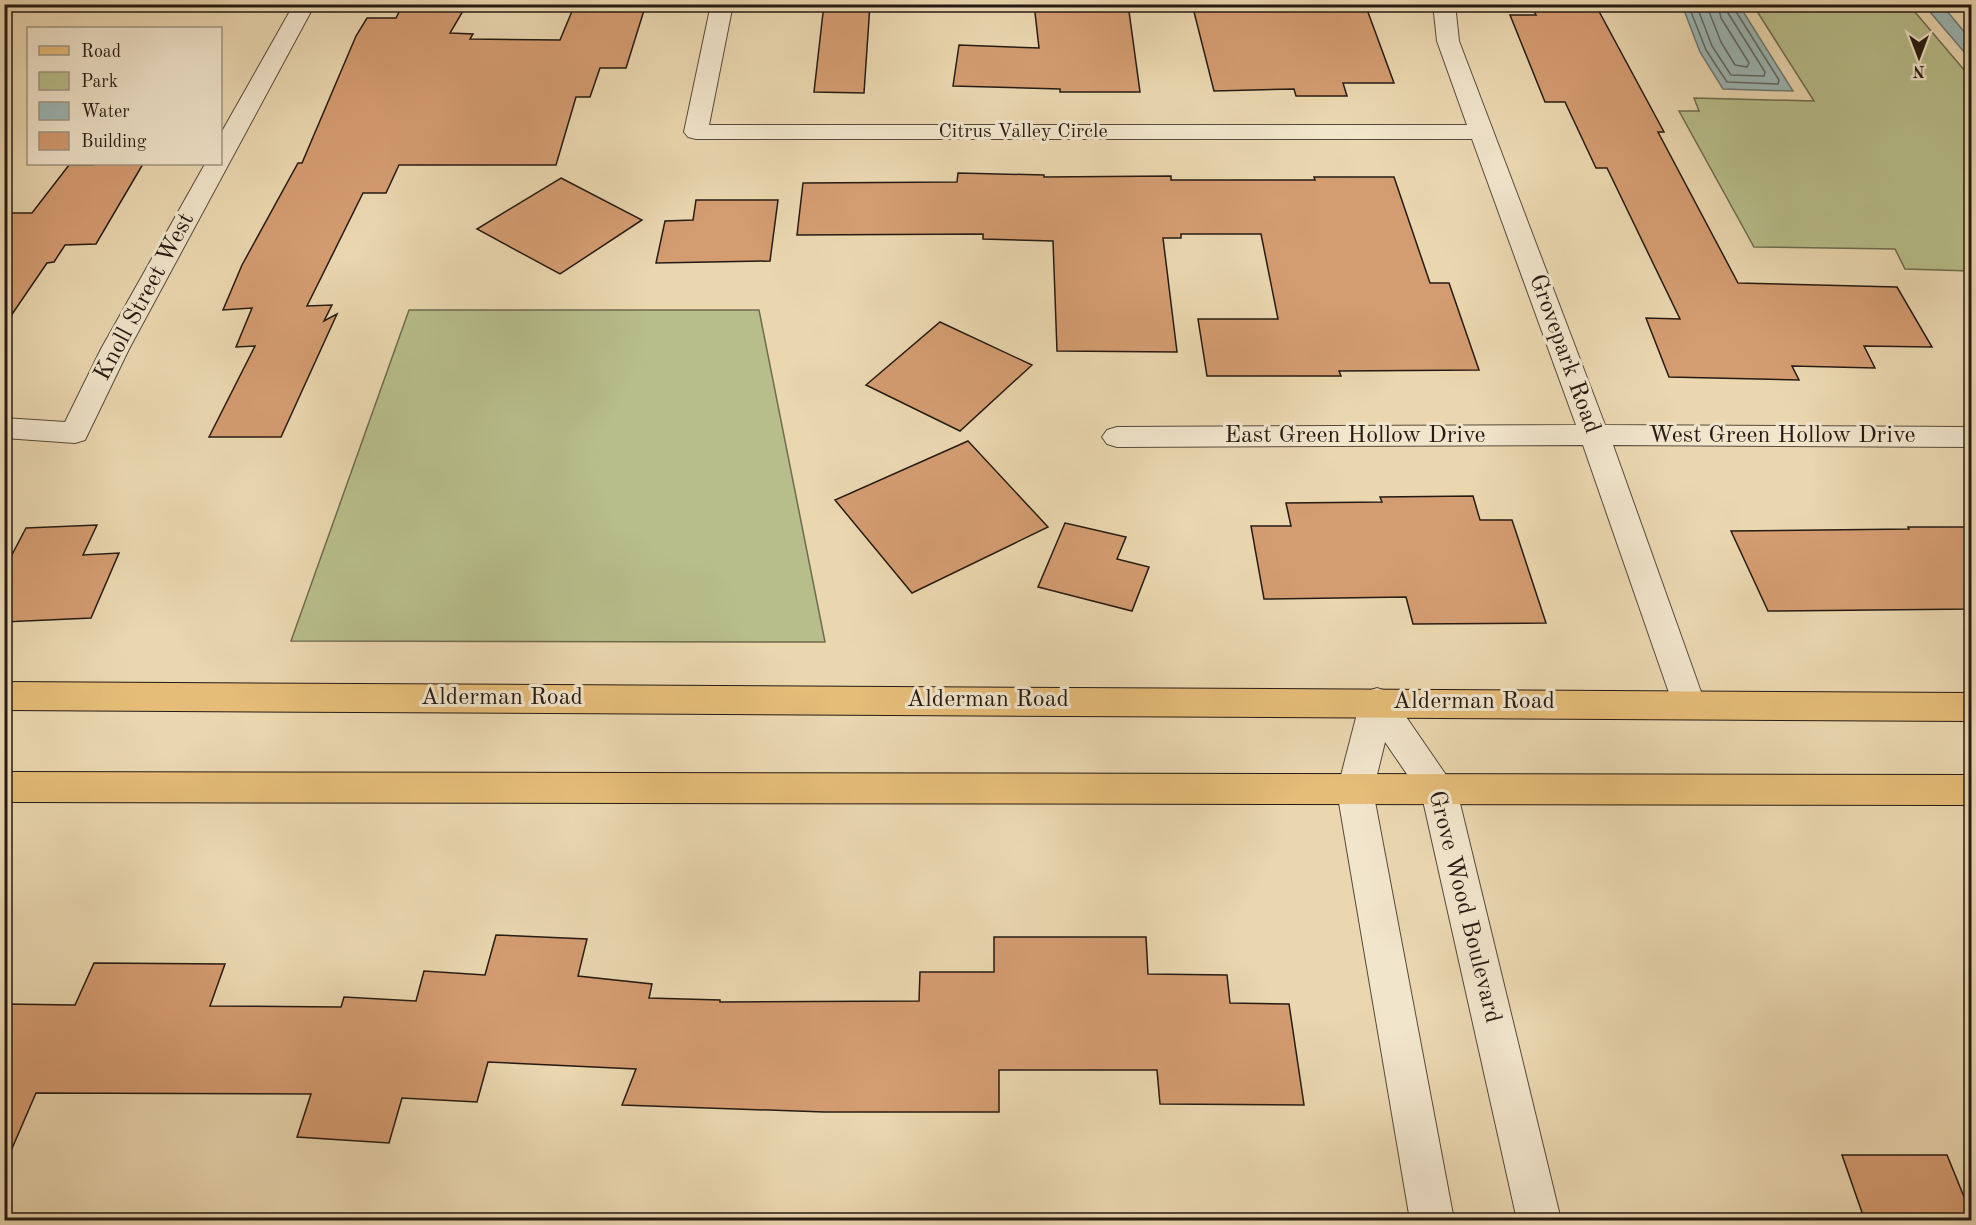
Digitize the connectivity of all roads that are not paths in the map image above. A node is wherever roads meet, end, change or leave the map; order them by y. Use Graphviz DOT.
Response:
graph roads {
  1 [pos="305,4"];
  2 [pos="722,4"];
  3 [pos="1444,4"];
  4 [pos="1481,132"];
  5 [pos="222,154"];
  6 [pos="216,165"];
  7 [pos="4,428"];
  8 [pos="1594,435"];
  9 [pos="1117,437"];
  10 [pos="1970,437"];
  11 [pos="4,696"];
  12 [pos="1377,702"];
  13 [pos="1688,703"];
  14 [pos="1971,707"];
  15 [pos="4,787"];
  16 [pos="1971,790"];
  17 [pos="1355,791"];
  18 [pos="1439,791"];
  19 [pos="1432,1221"];
  20 [pos="1539,1221"];
  1 -- 5 [label="street"];
  2 -- 4 [label="street, Citrus Valley Circle"];
  3 -- 4 [label="street, Grovepark Road"];
  4 -- 8 [label="street, Grovepark Road"];
  6 -- 7 [label="street, Knoll Street West"];
  8 -- 9 [label="street, East Green Hollow Drive"];
  8 -- 10 [label="street, West Green Hollow Drive"];
  8 -- 13 [label="street, Grovepark Road"];
  11 -- 12 [label="main road, Alderman Road"];
  12 -- 13 [label="main road, Alderman Road"];
  12 -- 17 [label="street"];
  12 -- 18 [label="street, Grove Wood Boulevard"];
  13 -- 14 [label="main road, Alderman Road"];
  15 -- 17 [label="main road"];
  16 -- 18 [label="main road"];
  17 -- 18 [label="main road"];
  17 -- 19 [label="street"];
  18 -- 20 [label="street, Grove Wood Boulevard"];
}
